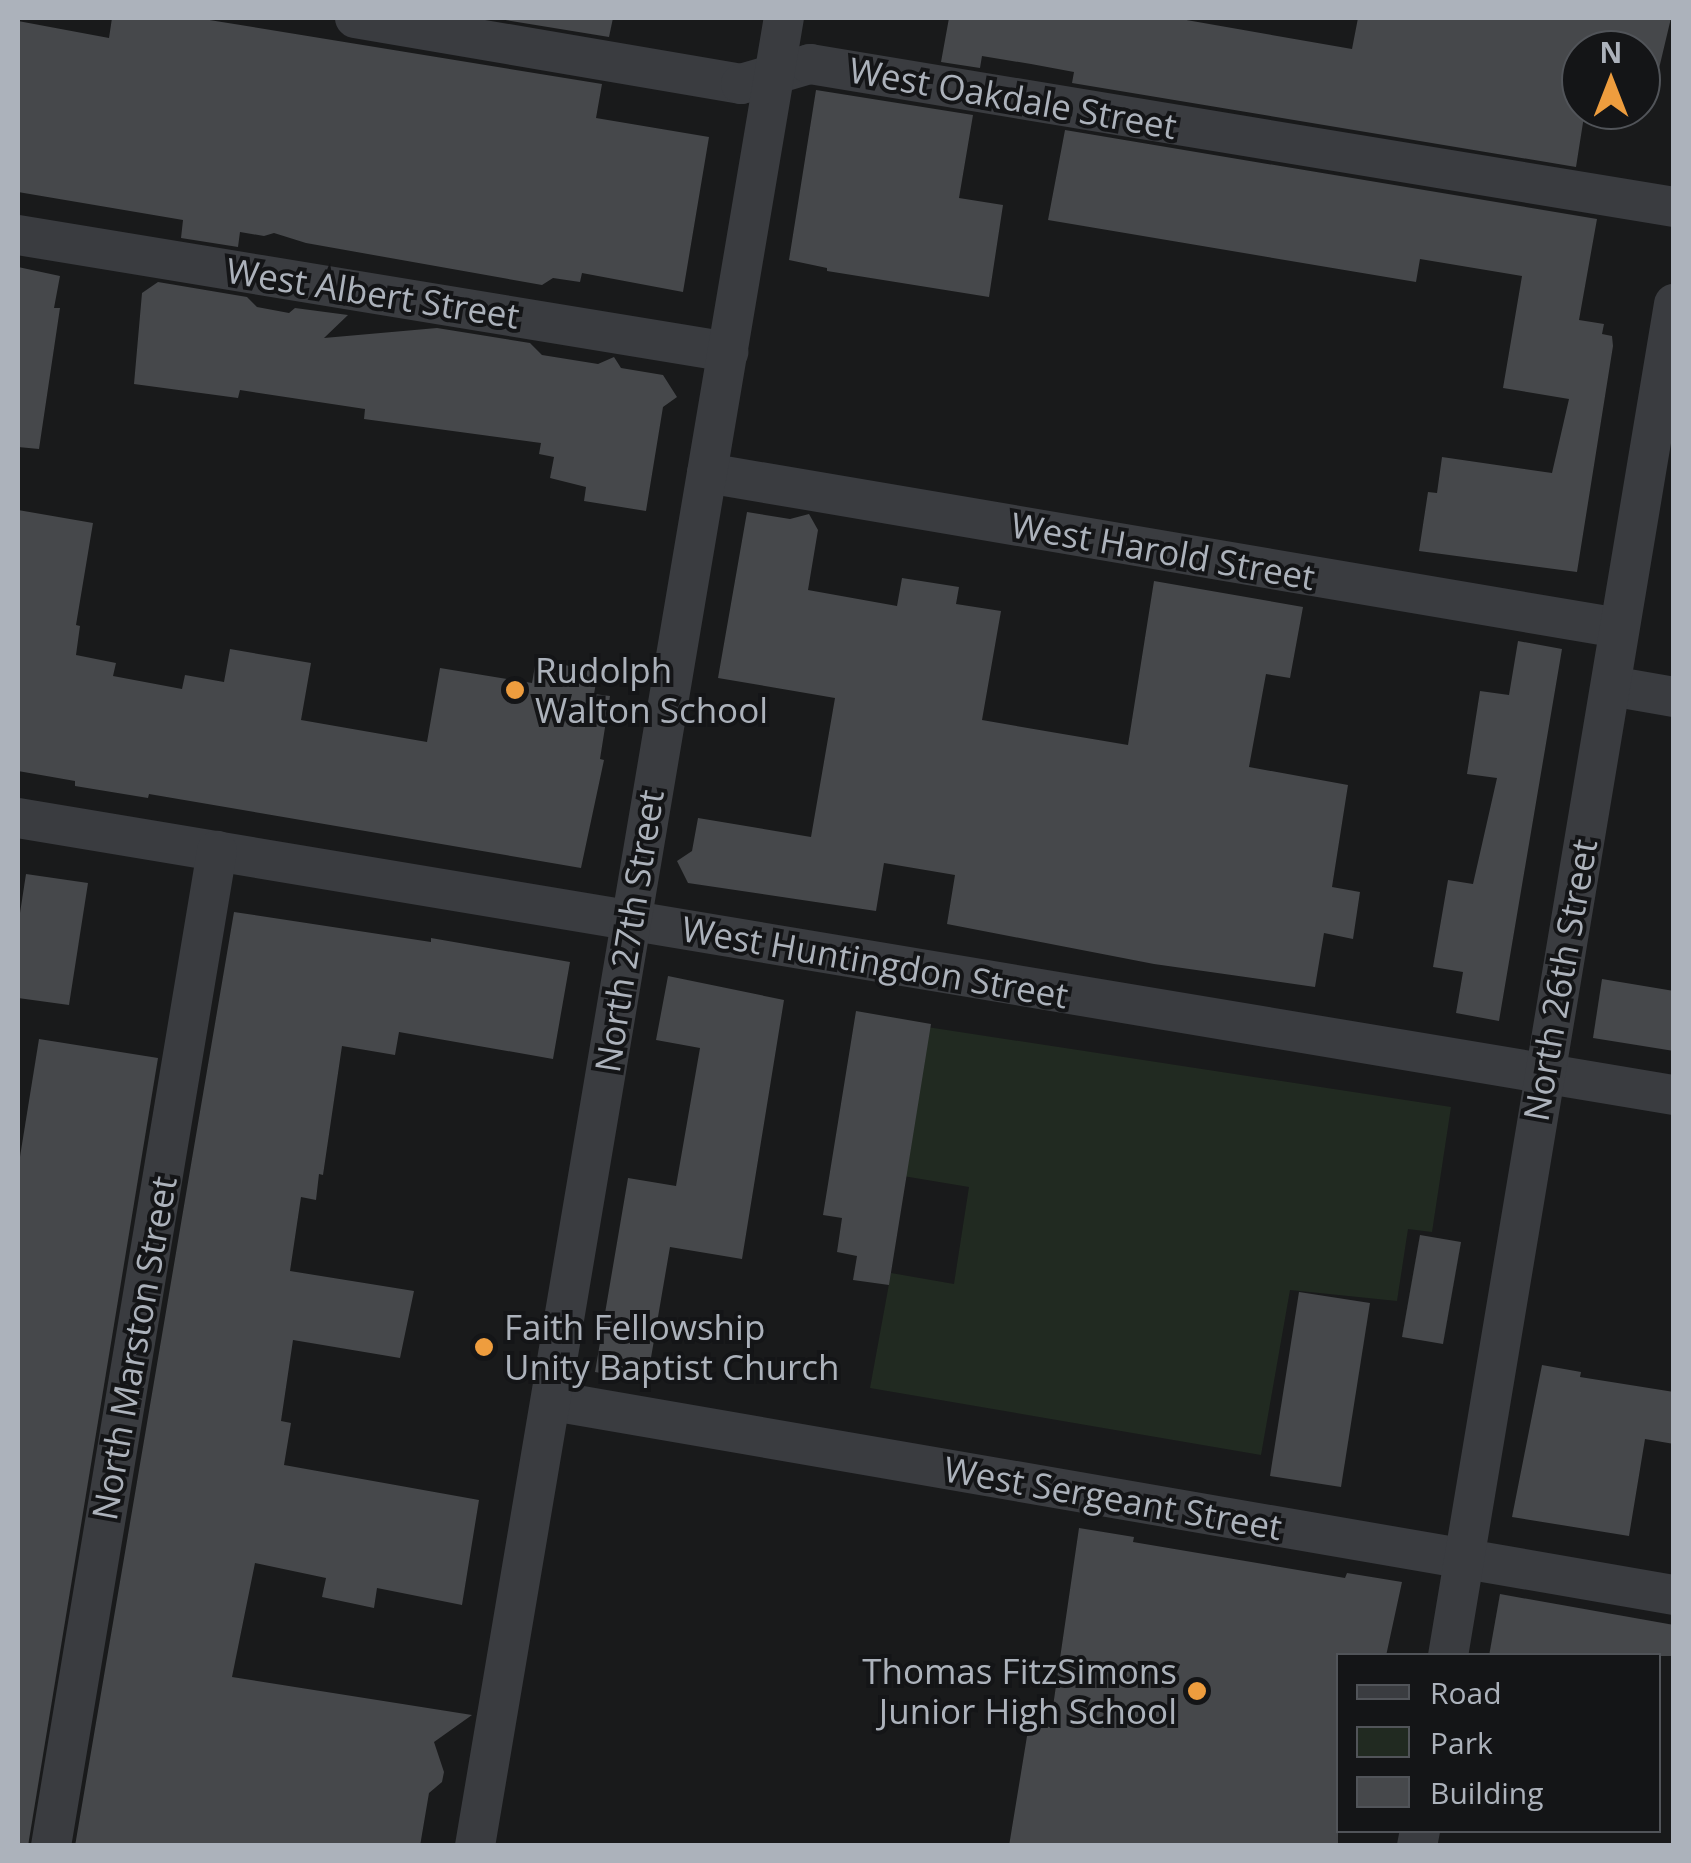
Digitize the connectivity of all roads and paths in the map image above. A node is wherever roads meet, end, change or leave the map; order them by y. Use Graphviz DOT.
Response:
graph roads {
  1 [pos="355,18"];
  2 [pos="784,18"];
  3 [pos="774,72"];
  4 [pos="1674,206"];
  5 [pos="18,235"];
  6 [pos="1674,304"];
  7 [pos="728,352"];
  8 [pos="1669,360"];
  9 [pos="707,473"];
  10 [pos="1619,628"];
  11 [pos="1611,686"];
  12 [pos="1674,697"];
  13 [pos="18,818"];
  14 [pos="218,851"];
  15 [pos="630,921"];
  16 [pos="1544,1074"];
  17 [pos="1674,1096"];
  18 [pos="553,1401"];
  19 [pos="1464,1559"];
  20 [pos="1674,1595"];
  21 [pos="1448,1653"];
  22 [pos="51,1846"];
  23 [pos="475,1846"];
  1 -- 3 [label="street, West Oakdale Street"];
  2 -- 3 [label="street, North 27th Street"];
  3 -- 4 [label="street, West Oakdale Street"];
  3 -- 7 [label="street, North 27th Street"];
  5 -- 7 [label="street, West Albert Street"];
  6 -- 8 [label="street, North 26th Street"];
  7 -- 9 [label="street, North 27th Street"];
  8 -- 10 [label="street, North 26th Street"];
  9 -- 10 [label="street, West Harold Street"];
  9 -- 15 [label="street, North 27th Street"];
  10 -- 11 [label="street, North 26th Street"];
  11 -- 12 [label="street"];
  11 -- 16 [label="street, North 26th Street"];
  13 -- 14 [label="street, West Huntingdon Street"];
  14 -- 15 [label="street, West Huntingdon Street"];
  14 -- 22 [label="street, North Marston Street"];
  15 -- 16 [label="street, West Huntingdon Street"];
  15 -- 18 [label="street, North 27th Street"];
  16 -- 17 [label="street, West Huntingdon Street"];
  16 -- 19 [label="street, North 26th Street"];
  18 -- 19 [label="street, West Sergeant Street"];
  18 -- 23 [label="street, North 27th Street"];
  19 -- 20 [label="street, West Sergeant Street"];
  19 -- 21 [label="street, North 26th Street"];
}
